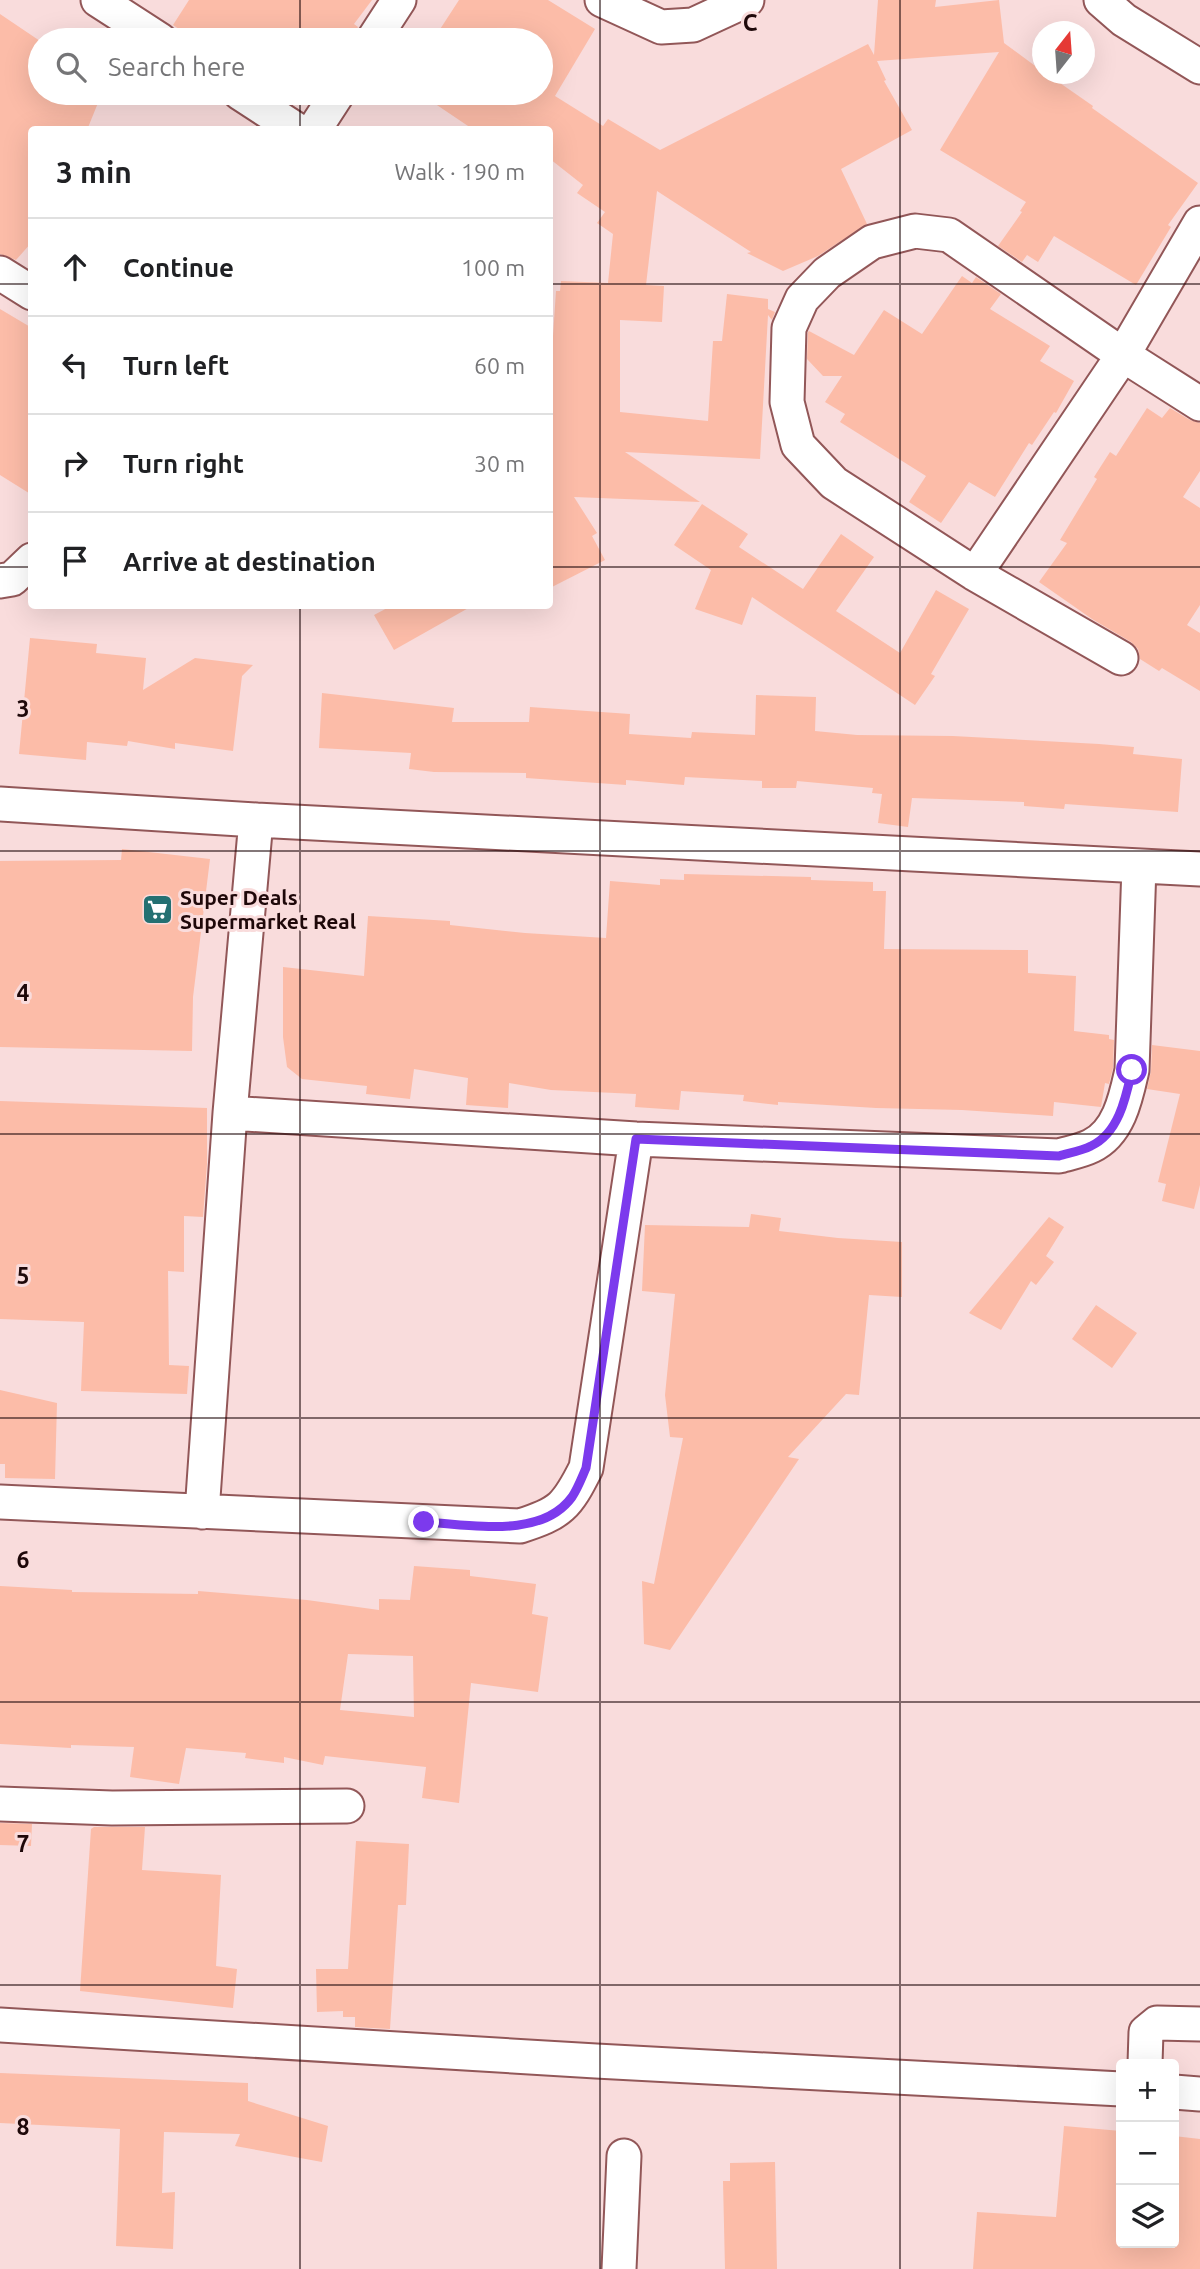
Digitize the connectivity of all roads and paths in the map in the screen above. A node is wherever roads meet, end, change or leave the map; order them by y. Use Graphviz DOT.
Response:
graph roads {
  1 [pos="98,0"];
  2 [pos="400,0"];
  3 [pos="602,0"];
  4 [pos="747,0"];
  5 [pos="1101,0"];
  6 [pos="141,28"];
  7 [pos="381,28"];
  8 [pos="1200,67"];
  9 [pos="258,105"];
  10 [pos="330,105"];
  11 [pos="291,126"];
  12 [pos="317,126"];
  13 [pos="1200,223"];
  14 [pos="0,272"];
  15 [pos="28,290"];
  16 [pos="1123,355"];
  17 [pos="1200,404"];
  18 [pos="28,564"];
  19 [pos="975,573"];
  20 [pos="0,581"];
  21 [pos="1121,659"];
  22 [pos="0,804"];
  23 [pos="256,820"];
  24 [pos="1139,866"];
  25 [pos="1200,869"];
  26 [pos="230,1113"];
  27 [pos="636,1139"];
  28 [pos="0,1502"];
  29 [pos="202,1512"];
  30 [pos="0,1804"];
  31 [pos="347,1806"];
  32 [pos="1200,2024"];
  33 [pos="0,2025"];
  34 [pos="1145,2059"];
  35 [pos="1116,2090"];
  36 [pos="1179,2092"];
  37 [pos="1200,2094"];
  38 [pos="624,2156"];
  39 [pos="619,2269"];
  1 -- 6 [label="street"];
  2 -- 7 [label="street"];
  3 -- 4 [label="street"];
  5 -- 8 [label="street"];
  9 -- 11 [label="street"];
  10 -- 12 [label="street"];
  13 -- 16 [label="street"];
  14 -- 15 [label="street"];
  16 -- 17 [label="street"];
  16 -- 19 [label="street"];
  16 -- 19 [label="street"];
  18 -- 20 [label="street"];
  19 -- 21 [label="street"];
  22 -- 23 [label="street"];
  23 -- 24 [label="street"];
  23 -- 26 [label="street"];
  24 -- 25 [label="street"];
  24 -- 27 [label="street"];
  26 -- 27 [label="street"];
  26 -- 29 [label="street"];
  27 -- 29 [label="street"];
  28 -- 29 [label="street"];
  30 -- 31 [label="street"];
  32 -- 34 [label="street"];
  33 -- 35 [label="street"];
  36 -- 37 [label="street"];
  38 -- 39 [label="street"];
}
